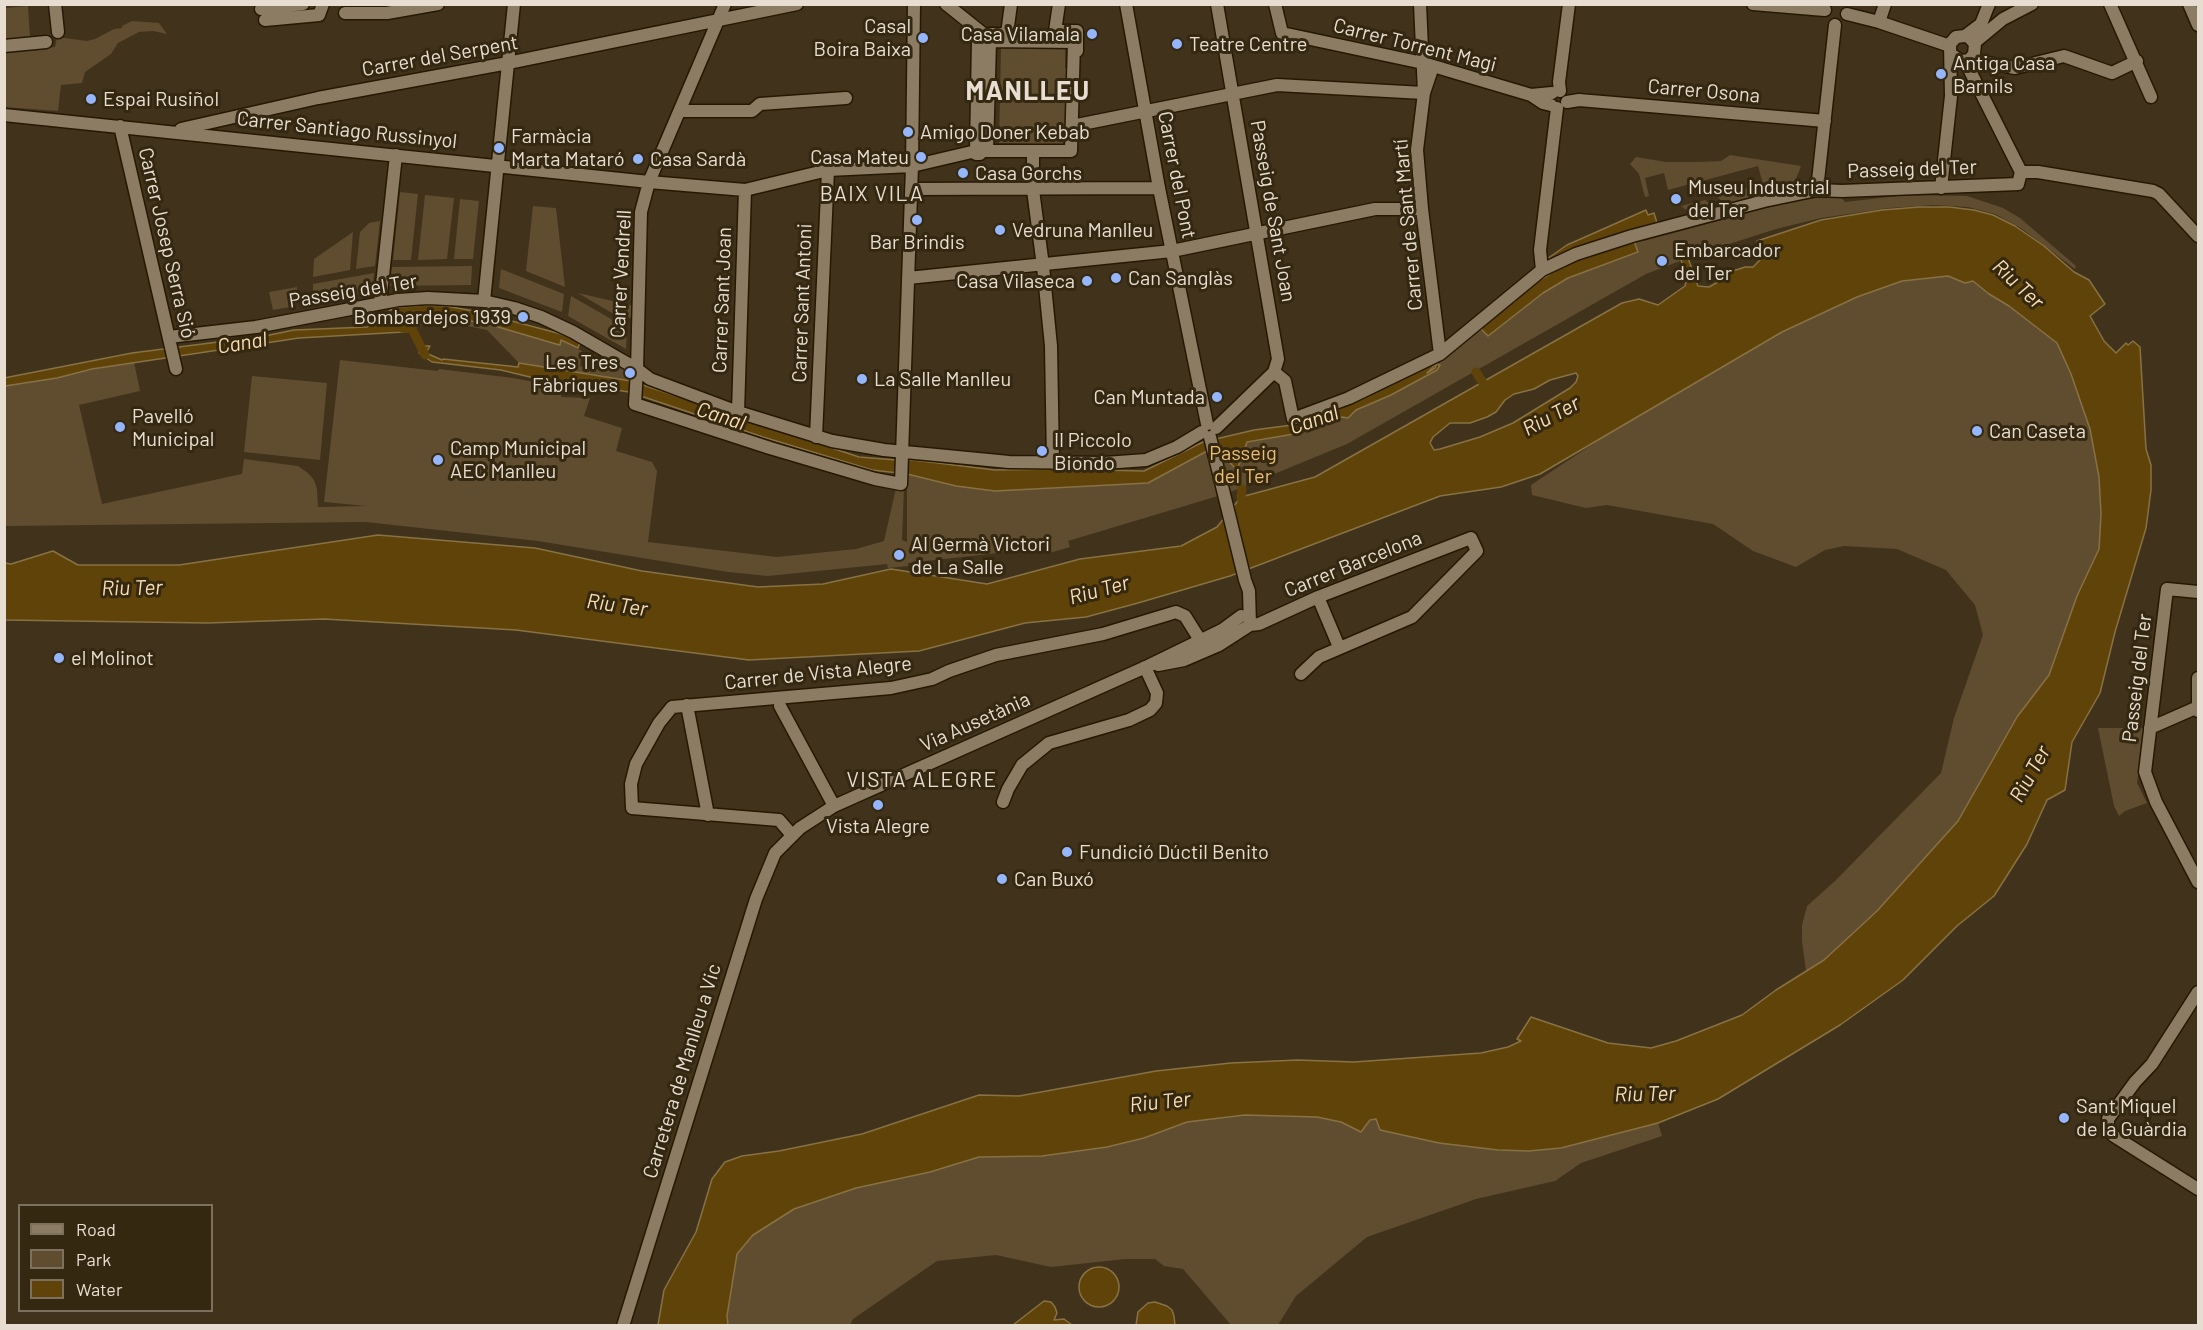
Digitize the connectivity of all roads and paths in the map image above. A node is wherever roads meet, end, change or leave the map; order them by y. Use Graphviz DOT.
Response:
graph roads {
  1 [pos="55,4"];
  2 [pos="303,4"];
  3 [pos="323,4"];
  4 [pos="438,4"];
  5 [pos="514,4"];
  6 [pos="797,4"];
  7 [pos="914,4"];
  8 [pos="946,4"];
  9 [pos="1013,4"];
  10 [pos="1059,4"];
  11 [pos="1126,4"];
  12 [pos="1217,4"];
  13 [pos="1275,4"];
  14 [pos="1420,4"];
  15 [pos="1569,4"];
  16 [pos="1753,4"];
  17 [pos="1885,4"];
  18 [pos="1990,4"];
  19 [pos="2032,4"];
  20 [pos="2110,4"];
  21 [pos="1827,7"];
  22 [pos="398,8"];
  23 [pos="1845,9"];
  24 [pos="720,10"];
  25 [pos="345,13"];
  26 [pos="2003,19"];
  27 [pos="1879,22"];
  28 [pos="1835,25"];
  29 [pos="58,32"];
  30 [pos="988,39"];
  31 [pos="1970,40"];
  32 [pos="46,42"];
  33 [pos="1010,42"];
  34 [pos="4,45"];
  35 [pos="1951,50"];
  36 [pos="1969,59"];
  37 [pos="2137,61"];
  38 [pos="508,63"];
  39 [pos="1428,64"];
  40 [pos="1424,93"];
  41 [pos="1233,94"];
  42 [pos="2151,97"];
  43 [pos="846,98"];
  44 [pos="1562,99"];
  45 [pos="680,111"];
  46 [pos="1145,111"];
  47 [pos="4,115"];
  48 [pos="1825,121"];
  49 [pos="1074,125"];
  50 [pos="120,126"];
  51 [pos="171,131"];
  52 [pos="982,151"];
  53 [pos="1033,153"];
  54 [pos="396,155"];
  55 [pos="497,165"];
  56 [pos="912,166"];
  57 [pos="828,170"];
  58 [pos="2021,172"];
  59 [pos="649,182"];
  60 [pos="1159,188"];
  61 [pos="1941,188"];
  62 [pos="911,189"];
  63 [pos="745,190"];
  64 [pos="1033,190"];
  65 [pos="1817,190"];
  66 [pos="1422,209"];
  67 [pos="1257,233"];
  68 [pos="2199,236"];
  69 [pos="1172,251"];
  70 [pos="1044,266"];
  71 [pos="1542,270"];
  72 [pos="908,278"];
  73 [pos="484,301"];
  74 [pos="380,303"];
  75 [pos="170,342"];
  76 [pos="1440,354"];
  77 [pos="176,369"];
  78 [pos="636,369"];
  79 [pos="1274,372"];
  80 [pos="738,412"];
  81 [pos="1209,432"];
  82 [pos="816,437"];
  83 [pos="902,462"];
  84 [pos="1053,463"];
  85 [pos="2199,592"];
  86 [pos="1318,597"];
  87 [pos="1243,622"];
  88 [pos="1200,640"];
  89 [pos="1339,647"];
  90 [pos="1147,667"];
  91 [pos="1301,675"];
  92 [pos="2199,678"];
  93 [pos="687,705"];
  94 [pos="780,706"];
  95 [pos="2198,709"];
  96 [pos="2150,728"];
  97 [pos="1003,802"];
  98 [pos="834,806"];
  99 [pos="708,815"];
  100 [pos="792,835"];
  101 [pos="2199,882"];
  102 [pos="2199,992"];
  103 [pos="2199,1189"];
  104 [pos="623,1326"];
  1 -- 29 [label="street"];
  2 -- 3 [label="street"];
  4 -- 22 [label="street"];
  5 -- 38 [label="street"];
  6 -- 24 [label="street, Carrer del Serpent"];
  7 -- 56 [label="street"];
  8 -- 30 [label="street"];
  9 -- 30 [label="street"];
  9 -- 33 [label="street"];
  10 -- 49 [label="street"];
  11 -- 46 [label="street, Carrer del Pont"];
  12 -- 41 [label="street, Passeig de Sant Joan"];
  13 -- 39 [label="street, Carrer Torrent Magi"];
  14 -- 39 [label="street, Carrer de Sant Martí"];
  15 -- 44 [label="street"];
  16 -- 21 [label="street"];
  17 -- 27 [label="street"];
  18 -- 26 [label="street"];
  18 -- 31 [label="street"];
  19 -- 26 [label="street"];
  20 -- 37 [label="street"];
  21 -- 28 [label="street"];
  22 -- 25 [label="street"];
  23 -- 27 [label="street"];
  23 -- 28 [label="street"];
  24 -- 38 [label="street, Carrer del Serpent"];
  24 -- 45 [label="street, Carrer Vendrell"];
  26 -- 31 [label="street"];
  27 -- 35 [label="street"];
  28 -- 48 [label="street"];
  30 -- 33 [label="street"];
  30 -- 52 [label="street"];
  31 -- 35 [label="street"];
  31 -- 36 [label="street"];
  32 -- 34 [label="street"];
  33 -- 49 [label="street"];
  35 -- 36 [label="street"];
  35 -- 61 [label="street"];
  36 -- 37 [label="street"];
  36 -- 58 [label="street"];
  37 -- 42 [label="street"];
  38 -- 51 [label="street, Carrer del Serpent"];
  38 -- 55 [label="street"];
  39 -- 40 [label="street, Carrer de Sant Martí"];
  39 -- 44 [label="street, Carrer Torrent Magi"];
  40 -- 41 [label="street"];
  40 -- 66 [label="street, Carrer de Sant Martí"];
  41 -- 46 [label="street"];
  41 -- 67 [label="street, Passeig de Sant Joan"];
  43 -- 45 [label="street"];
  44 -- 48 [label="street, Carrer Osona"];
  44 -- 71 [label="street"];
  45 -- 59 [label="street, Carrer Vendrell"];
  46 -- 49 [label="street"];
  46 -- 60 [label="street, Carrer del Pont"];
  47 -- 50 [label="street, Carrer Santiago Russinyol"];
  48 -- 65 [label="street"];
  49 -- 53 [label="street"];
  50 -- 51 [label="street, Carrer Santiago Russinyol"];
  50 -- 75 [label="street, Carrer Josep Serra Sió"];
  51 -- 54 [label="street, Carrer Santiago Russinyol"];
  52 -- 53 [label="street"];
  52 -- 56 [label="street, Carrer Santiago Russinyol"];
  53 -- 64 [label="street"];
  54 -- 55 [label="street, Carrer Santiago Russinyol"];
  54 -- 74 [label="street"];
  55 -- 59 [label="street, Carrer Santiago Russinyol"];
  55 -- 73 [label="street"];
  56 -- 57 [label="street, Carrer Santiago Russinyol"];
  56 -- 62 [label="street"];
  57 -- 63 [label="street, Carrer Santiago Russinyol"];
  57 -- 82 [label="street, Carrer Sant Antoni"];
  58 -- 61 [label="street, Passeig del Ter"];
  58 -- 68 [label="street"];
  59 -- 63 [label="street, Carrer Santiago Russinyol"];
  59 -- 78 [label="street, Carrer Vendrell"];
  60 -- 64 [label="street"];
  60 -- 69 [label="street, Carrer del Pont"];
  61 -- 65 [label="street, Passeig del Ter"];
  62 -- 64 [label="street"];
  62 -- 72 [label="street"];
  63 -- 80 [label="street, Carrer Sant Joan"];
  64 -- 70 [label="street"];
  65 -- 71 [label="street, Passeig del Ter"];
  66 -- 67 [label="street"];
  66 -- 76 [label="street, Carrer de Sant Martí"];
  67 -- 69 [label="street"];
  67 -- 79 [label="street, Passeig de Sant Joan"];
  69 -- 70 [label="street"];
  69 -- 81 [label="street, Carrer del Pont"];
  70 -- 72 [label="street"];
  70 -- 84 [label="street"];
  71 -- 76 [label="street, Passeig del Ter"];
  72 -- 83 [label="street"];
  73 -- 74 [label="street, Passeig del Ter"];
  73 -- 78 [label="street, Passeig del Ter"];
  74 -- 75 [label="street, Passeig del Ter"];
  75 -- 77 [label="street, Carrer Josep Serra Sió"];
  76 -- 79 [label="street, Passeig del Ter"];
  78 -- 80 [label="street, Passeig del Ter"];
  78 -- 83 [label="street"];
  79 -- 81 [label="street, Passeig del Ter"];
  80 -- 82 [label="street, Passeig del Ter"];
  81 -- 84 [label="street, Passeig del Ter"];
  81 -- 87 [label="street, Carrer del Pont"];
  82 -- 83 [label="street, Passeig del Ter"];
  83 -- 84 [label="street, Passeig del Ter"];
  85 -- 96 [label="street, Passeig del Ter"];
  86 -- 87 [label="street, Carrer Barcelona"];
  86 -- 89 [label="street"];
  86 -- 89 [label="street, Carrer Barcelona"];
  87 -- 88 [label="street, Via Ausetània"];
  87 -- 90 [label="street, Via Ausetània"];
  88 -- 90 [label="street, Via Ausetània"];
  88 -- 93 [label="street, Carrer de Vista Alegre"];
  89 -- 91 [label="street"];
  90 -- 97 [label="street"];
  90 -- 98 [label="street, Via Ausetània"];
  92 -- 95 [label="street"];
  93 -- 99 [label="street"];
  93 -- 99 [label="street, Carrer de Vista Alegre"];
  94 -- 98 [label="street"];
  95 -- 96 [label="street"];
  96 -- 101 [label="street, Passeig del Ter"];
  98 -- 100 [label="street, Via Ausetània"];
  99 -- 100 [label="street"];
  100 -- 104 [label="street, Carretera de Manlleu a Vic"];
  102 -- 103 [label="street"];
}
